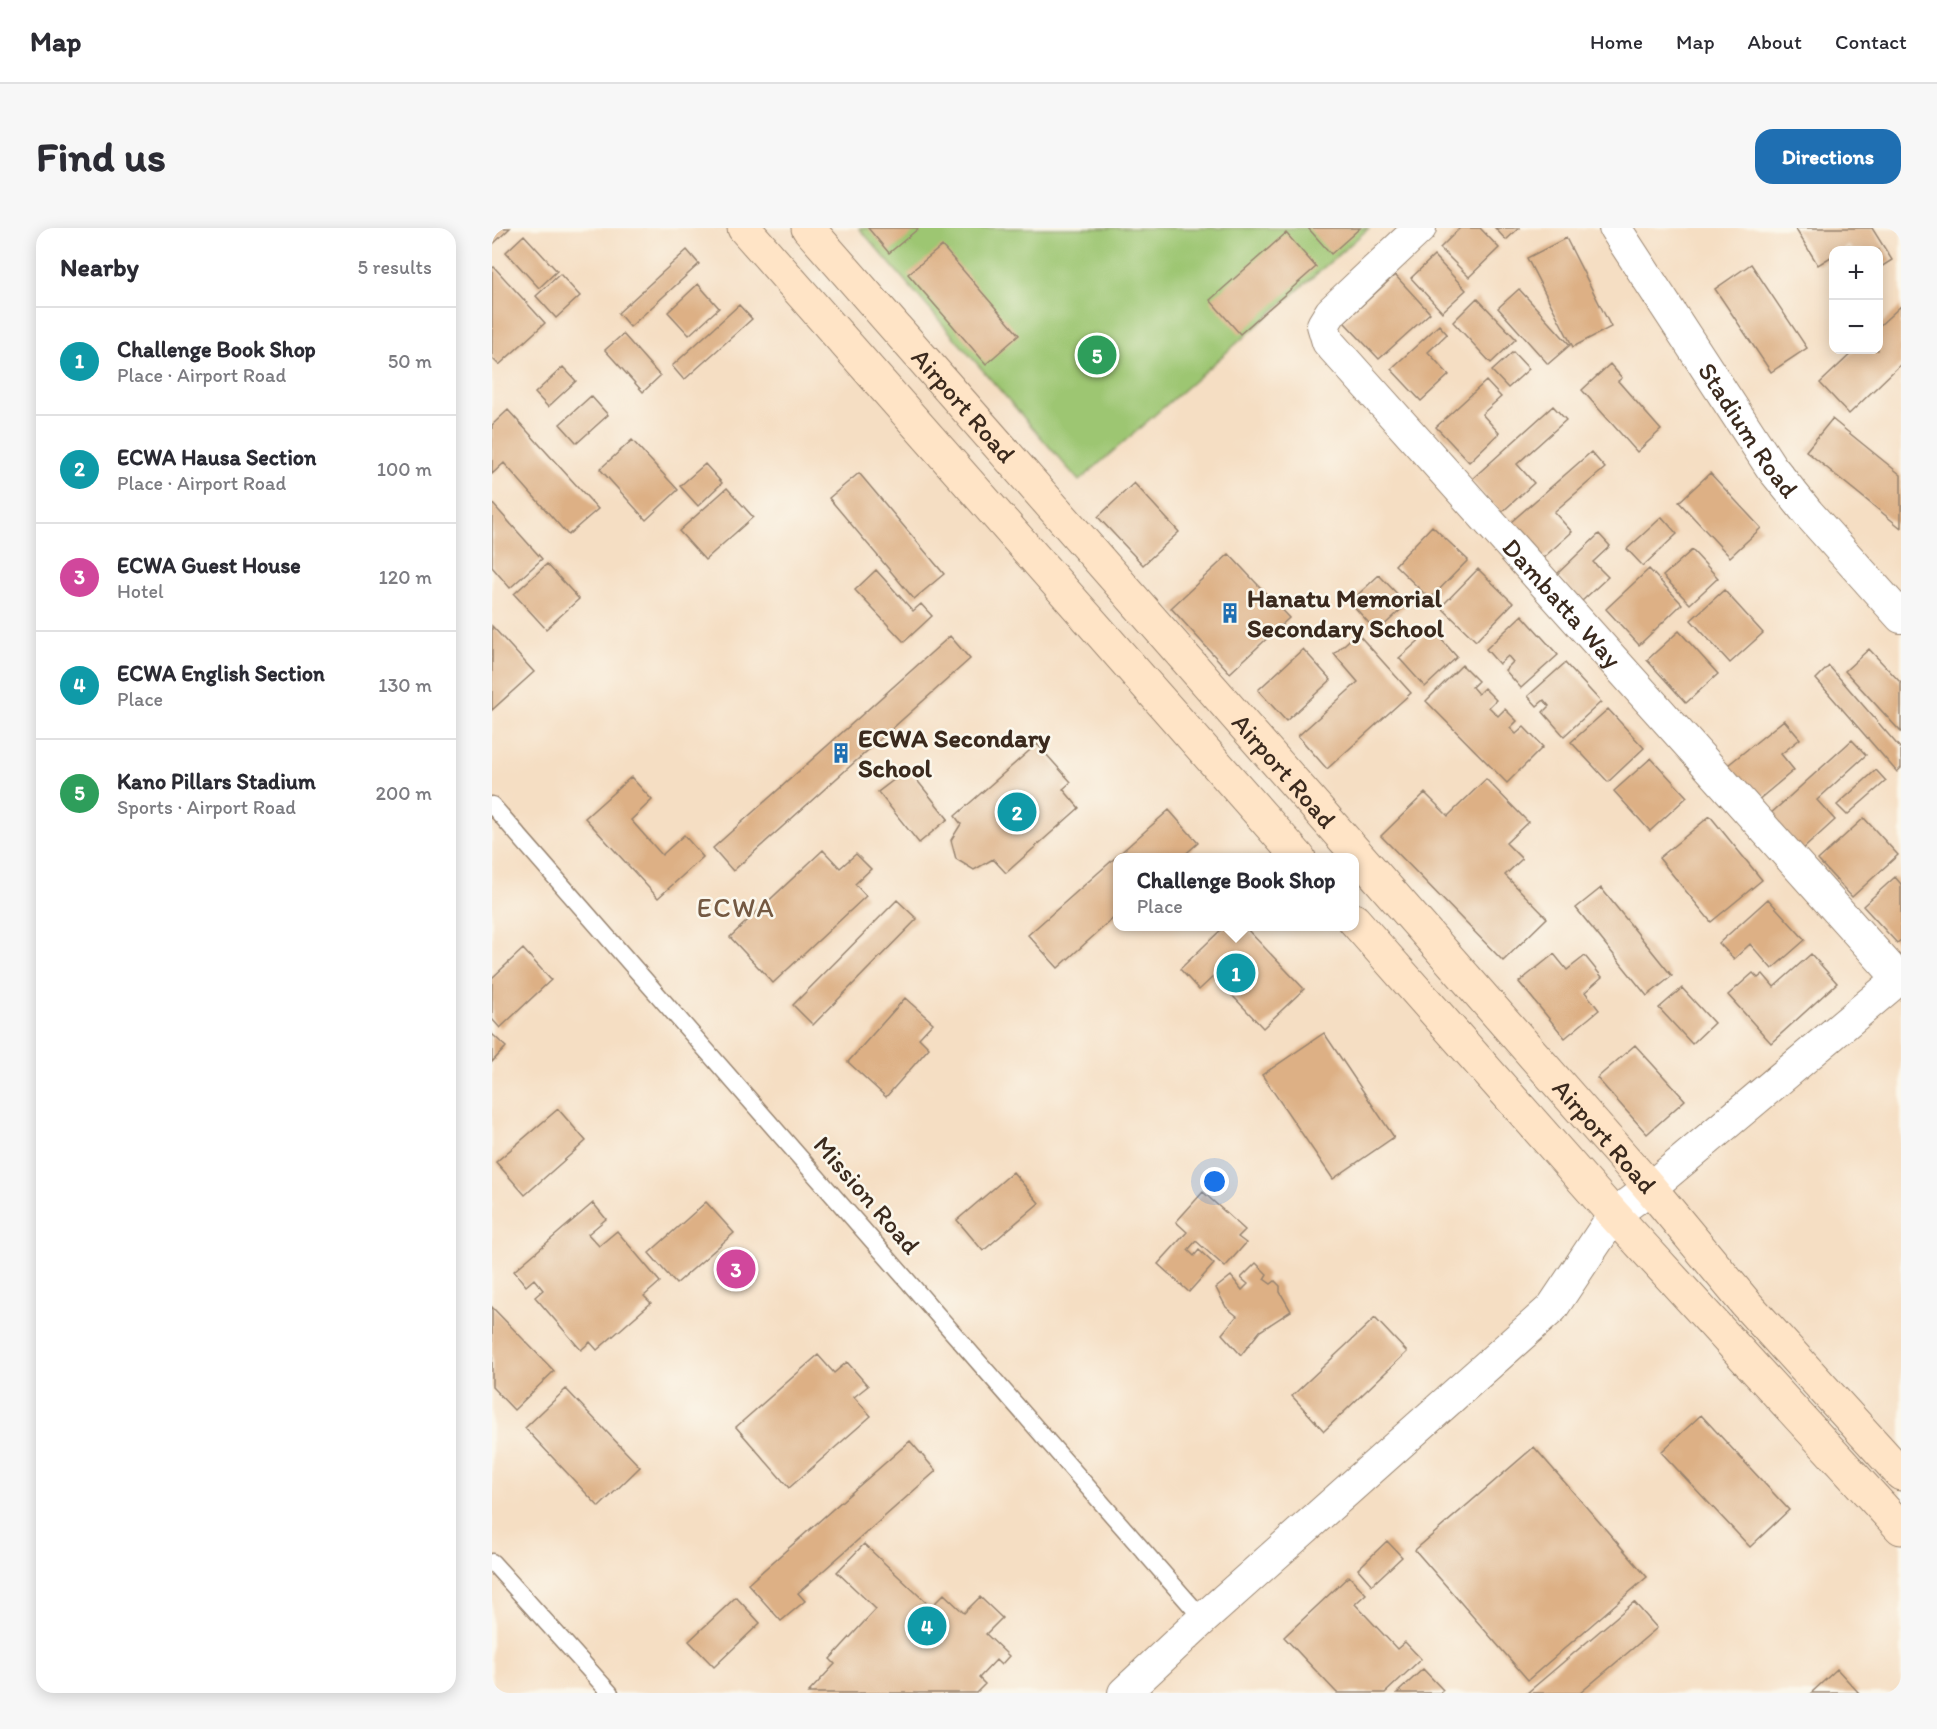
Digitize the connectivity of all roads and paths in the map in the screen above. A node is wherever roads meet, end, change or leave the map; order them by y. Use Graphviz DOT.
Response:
graph roads {
  1 [pos="744,228"];
  2 [pos="808,228"];
  3 [pos="1420,228"];
  4 [pos="1615,228"];
  5 [pos="1901,617"];
  6 [pos="492,805"];
  7 [pos="1295,853"];
  8 [pos="1356,853"];
  9 [pos="1359,856"];
  10 [pos="1359,926"];
  11 [pos="1900,979"];
  12 [pos="1650,1188"];
  13 [pos="1614,1215"];
  14 [pos="1901,1474"];
  15 [pos="1901,1528"];
  16 [pos="492,1562"];
  17 [pos="1203,1619"];
  18 [pos="610,1693"];
  19 [pos="1124,1693"];
  1 -- 7 [label="main road, Airport Road"];
  2 -- 8 [label="main road, Airport Road"];
  3 -- 11 [label="street, Dambatta Way"];
  4 -- 5 [label="street, Stadium Road"];
  6 -- 17 [label="lane, Mission Road"];
  9 -- 12 [label="main road, Airport Road"];
  10 -- 13 [label="main road, Airport Road"];
  11 -- 12 [label="street"];
  12 -- 13 [label="street"];
  12 -- 14 [label="main road, Airport Road"];
  13 -- 15 [label="main road, Airport Road"];
  13 -- 17 [label="street"];
  16 -- 18 [label="lane"];
  17 -- 19 [label="street"];
}
